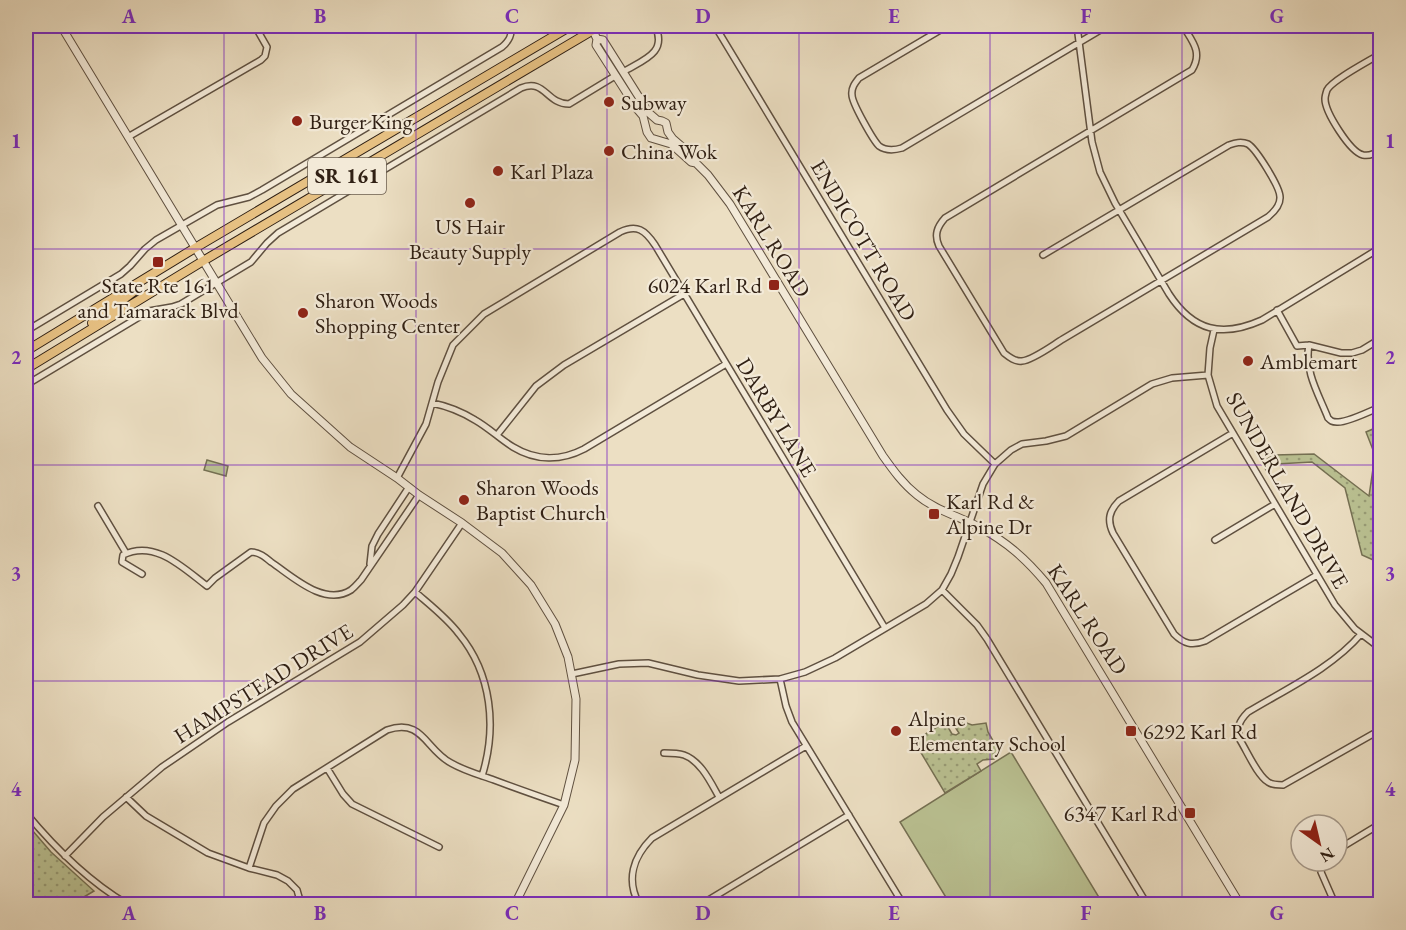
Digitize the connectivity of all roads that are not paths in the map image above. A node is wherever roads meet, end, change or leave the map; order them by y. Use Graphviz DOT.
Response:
graph roads {
  1 [pos="61,26"];
  2 [pos="255,26"];
  3 [pos="510,26"];
  4 [pos="571,26"];
  5 [pos="655,26"];
  6 [pos="715,26"];
  7 [pos="946,26"];
  8 [pos="1077,26"];
  9 [pos="1107,26"];
  10 [pos="1183,26"];
  11 [pos="596,28"];
  12 [pos="597,39"];
  13 [pos="1080,42"];
  14 [pos="1380,54"];
  15 [pos="623,72"];
  16 [pos="615,76"];
  17 [pos="657,120"];
  18 [pos="647,129"];
  19 [pos="1092,131"];
  20 [pos="668,132"];
  21 [pos="128,137"];
  22 [pos="660,141"];
  23 [pos="1380,150"];
  24 [pos="696,163"];
  25 [pos="1119,210"];
  26 [pos="181,225"];
  27 [pos="195,248"];
  28 [pos="1380,248"];
  29 [pos="1043,255"];
  30 [pos="203,261"];
  31 [pos="1161,281"];
  32 [pos="217,283"];
  33 [pos="684,294"];
  34 [pos="1277,310"];
  35 [pos="1214,330"];
  36 [pos="26,331"];
  37 [pos="1380,339"];
  38 [pos="66,344"];
  39 [pos="1309,345"];
  40 [pos="26,351"];
  41 [pos="726,364"];
  42 [pos="26,369"];
  43 [pos="1208,375"];
  44 [pos="26,385"];
  45 [pos="432,403"];
  46 [pos="1380,407"];
  47 [pos="1233,433"];
  48 [pos="497,435"];
  49 [pos="995,464"];
  50 [pos="397,478"];
  51 [pos="409,487"];
  52 [pos="419,495"];
  53 [pos="1275,504"];
  54 [pos="98,506"];
  55 [pos="462,523"];
  56 [pos="970,523"];
  57 [pos="1215,540"];
  58 [pos="126,553"];
  59 [pos="370,565"];
  60 [pos="142,574"];
  61 [pos="1317,574"];
  62 [pos="942,590"];
  63 [pos="415,592"];
  64 [pos="885,628"];
  65 [pos="1361,634"];
  66 [pos="1380,648"];
  67 [pos="572,674"];
  68 [pos="780,679"];
  69 [pos="1380,730"];
  70 [pos="806,746"];
  71 [pos="664,753"];
  72 [pos="327,768"];
  73 [pos="482,776"];
  74 [pos="126,797"];
  75 [pos="719,797"];
  76 [pos="564,805"];
  77 [pos="26,813"];
  78 [pos="849,816"];
  79 [pos="1380,824"];
  80 [pos="1349,843"];
  81 [pos="439,847"];
  82 [pos="64,856"];
  83 [pos="249,868"];
  84 [pos="1322,873"];
  85 [pos="127,904"];
  86 [pos="301,904"];
  87 [pos="515,904"];
  88 [pos="639,904"];
  89 [pos="702,904"];
  90 [pos="903,904"];
  91 [pos="1147,904"];
  92 [pos="1240,904"];
  93 [pos="1335,904"];
  1 -- 21 [label="street"];
  2 -- 21 [label="street"];
  3 -- 26 [label="street"];
  4 -- 27 [label="main road, SR 161"];
  5 -- 15 [label="street"];
  6 -- 49 [label="street, ENDICOTT ROAD"];
  7 -- 13 [label="street"];
  8 -- 13 [label="street"];
  9 -- 13 [label="street"];
  10 -- 19 [label="street"];
  11 -- 12 [label="street"];
  11 -- 30 [label="main road, SR 161"];
  12 -- 15 [label="street"];
  12 -- 16 [label="street"];
  13 -- 19 [label="street"];
  14 -- 23 [label="street"];
  15 -- 17 [label="street"];
  16 -- 18 [label="street"];
  16 -- 32 [label="street"];
  17 -- 18 [label="street"];
  17 -- 20 [label="street"];
  18 -- 22 [label="street"];
  19 -- 25 [label="street"];
  19 -- 31 [label="street"];
  20 -- 22 [label="street"];
  20 -- 24 [label="street, KARL ROAD"];
  21 -- 26 [label="street"];
  22 -- 24 [label="street, KARL ROAD"];
  24 -- 56 [label="street, KARL ROAD"];
  25 -- 29 [label="street"];
  25 -- 31 [label="street"];
  25 -- 31 [label="street"];
  26 -- 27 [label="street"];
  26 -- 36 [label="street"];
  27 -- 30 [label="street"];
  27 -- 38 [label="main road"];
  27 -- 40 [label="main road, SR 161"];
  28 -- 34 [label="street"];
  30 -- 32 [label="street"];
  30 -- 38 [label="main road, SR 161"];
  31 -- 35 [label="street"];
  32 -- 44 [label="street"];
  32 -- 50 [label="street"];
  33 -- 41 [label="street, DARBY LANE"];
  33 -- 45 [label="street, DARBY LANE"];
  33 -- 48 [label="street"];
  34 -- 35 [label="street"];
  34 -- 39 [label="street"];
  35 -- 43 [label="street, SUNDERLAND DRIVE"];
  37 -- 39 [label="street"];
  38 -- 42 [label="main road, SR 161"];
  39 -- 46 [label="street"];
  41 -- 48 [label="street"];
  41 -- 64 [label="street, DARBY LANE"];
  43 -- 47 [label="street, SUNDERLAND DRIVE"];
  43 -- 49 [label="street"];
  45 -- 48 [label="street"];
  45 -- 50 [label="street"];
  47 -- 53 [label="street, SUNDERLAND DRIVE"];
  47 -- 61 [label="street"];
  49 -- 56 [label="street"];
  50 -- 51 [label="street"];
  51 -- 52 [label="street"];
  51 -- 59 [label="street"];
  52 -- 55 [label="street"];
  52 -- 59 [label="street"];
  53 -- 57 [label="street"];
  53 -- 61 [label="street, SUNDERLAND DRIVE"];
  54 -- 58 [label="street"];
  55 -- 63 [label="street, HAMPSTEAD DRIVE"];
  55 -- 67 [label="street"];
  56 -- 62 [label="street"];
  56 -- 92 [label="street, KARL ROAD"];
  58 -- 59 [label="street"];
  58 -- 60 [label="street"];
  61 -- 65 [label="street, SUNDERLAND DRIVE"];
  62 -- 64 [label="street"];
  62 -- 91 [label="street"];
  63 -- 73 [label="street"];
  63 -- 74 [label="street, HAMPSTEAD DRIVE"];
  64 -- 68 [label="street"];
  65 -- 66 [label="street, SUNDERLAND DRIVE"];
  65 -- 69 [label="street"];
  67 -- 68 [label="street"];
  67 -- 76 [label="street"];
  68 -- 70 [label="street"];
  70 -- 75 [label="street"];
  70 -- 78 [label="street"];
  71 -- 75 [label="street"];
  72 -- 73 [label="street"];
  72 -- 81 [label="street"];
  72 -- 83 [label="street"];
  73 -- 76 [label="street"];
  74 -- 82 [label="street, HAMPSTEAD DRIVE"];
  74 -- 83 [label="street"];
  75 -- 88 [label="street"];
  76 -- 87 [label="street"];
  77 -- 82 [label="street"];
  78 -- 89 [label="street"];
  78 -- 90 [label="street"];
  79 -- 80 [label="street"];
  82 -- 85 [label="street"];
  83 -- 86 [label="street"];
  84 -- 93 [label="street"];
}
